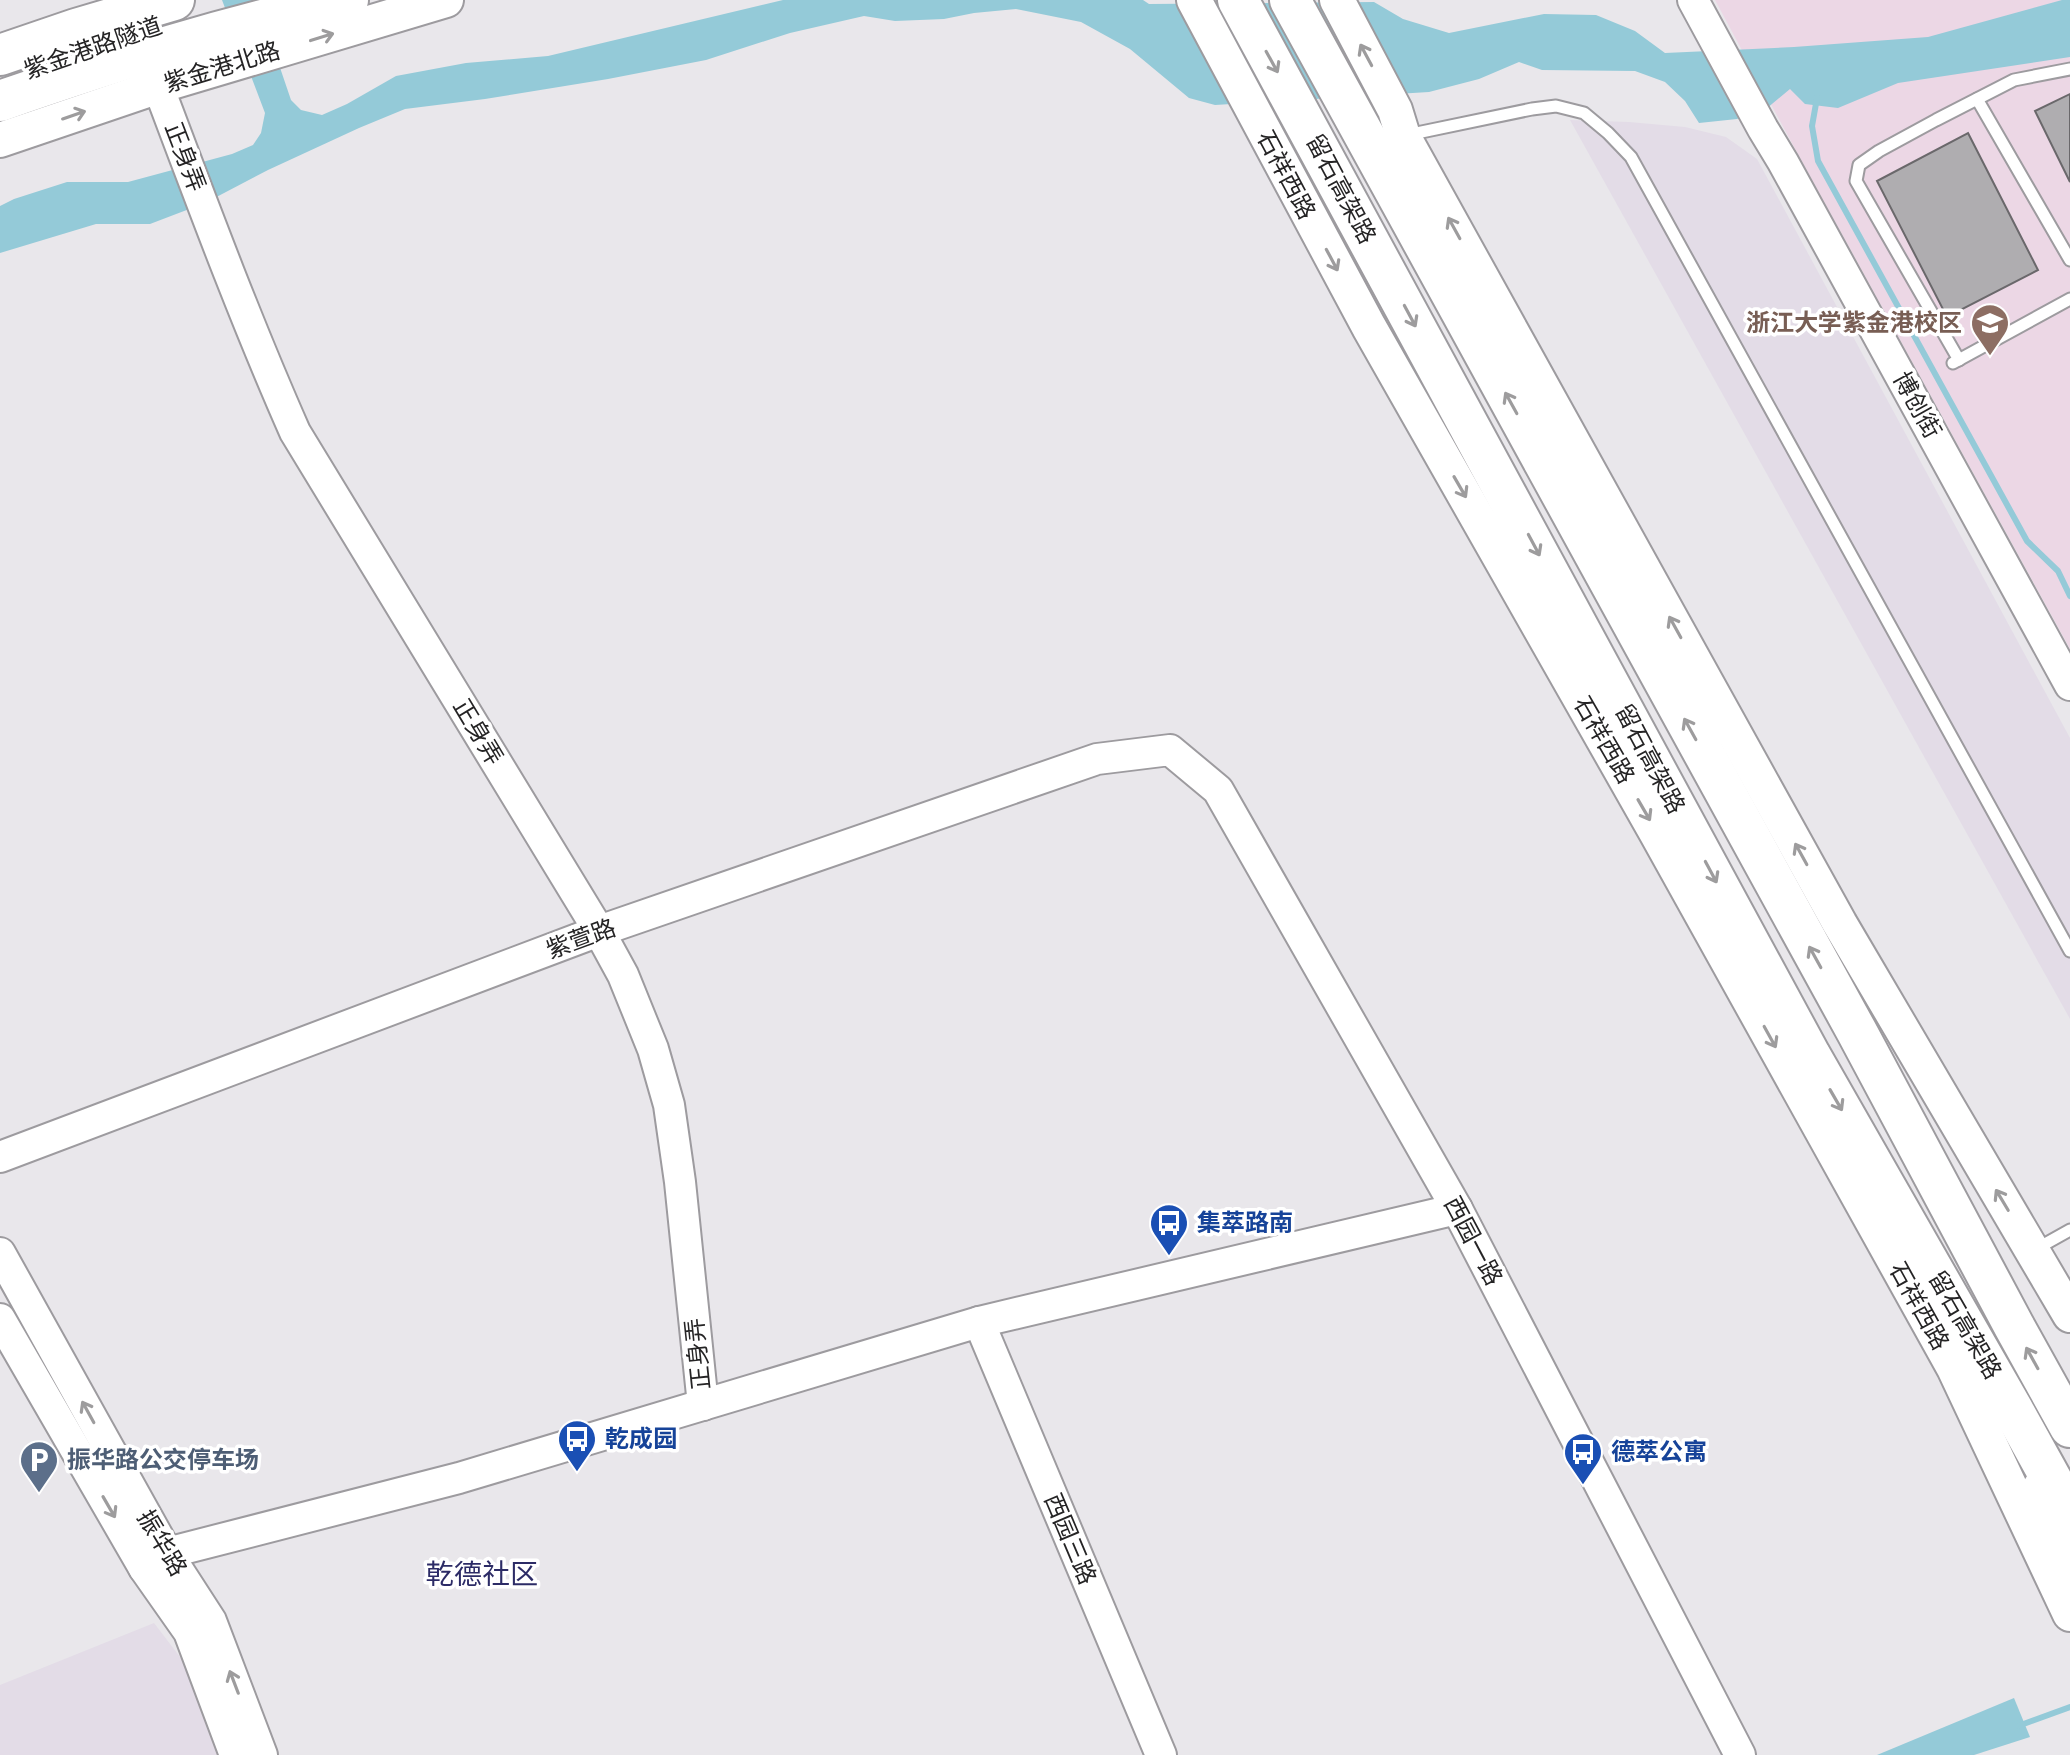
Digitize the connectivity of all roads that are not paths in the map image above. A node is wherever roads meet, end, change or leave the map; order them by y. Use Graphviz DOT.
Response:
graph roads {
  1 [pos="75,0"];
  2 [pos="111,0"];
  3 [pos="174,0"];
  4 [pos="231,0"];
  5 [pos="348,0"];
  6 [pos="446,0"];
  7 [pos="1194,0"];
  8 [pos="1238,0"];
  9 [pos="1290,0"];
  10 [pos="1337,0"];
  11 [pos="1693,0"];
  12 [pos="0,26"];
  13 [pos="0,37"];
  14 [pos="0,55"];
  15 [pos="2070,69"];
  16 [pos="0,80"];
  17 [pos="158,86"];
  18 [pos="1977,99"];
  19 [pos="0,101"];
  20 [pos="1399,123"];
  21 [pos="0,140"];
  22 [pos="2070,260"];
  23 [pos="2070,299"];
  24 [pos="2070,685"];
  25 [pos="1170,750"];
  26 [pos="599,931"];
  27 [pos="2070,951"];
  28 [pos="0,1157"];
  29 [pos="1457,1209"];
  30 [pos="2070,1230"];
  31 [pos="2033,1251"];
  32 [pos="0,1253"];
  33 [pos="2070,1315"];
  34 [pos="0,1319"];
  35 [pos="979,1322"];
  36 [pos="703,1405"];
  37 [pos="2013,1410"];
  38 [pos="2066,1417"];
  39 [pos="2070,1513"];
  40 [pos="156,1560"];
  41 [pos="2070,1560"];
  42 [pos="2070,1614"];
  43 [pos="1739,1754"];
  44 [pos="235,1755"];
  45 [pos="262,1755"];
  46 [pos="1161,1755"];
  1 -- 12 [label="highway"];
  2 -- 13 [label="highway, 紫金港路隧道"];
  3 -- 14 [label="highway"];
  4 -- 16 [label="highway, 紫金港路隧道"];
  5 -- 19 [label="highway"];
  17 -- 6 [label="main road, 紫金港北路, one-way"];
  7 -- 42 [label="main road, 石祥西路, one-way"];
  8 -- 37 [label="highway, 留石高架路, one-way"];
  38 -- 9 [label="highway, 留石高架路, one-way"];
  20 -- 10 [label="main road, one-way"];
  11 -- 24 [label="street, 博创街"];
  15 -- 18 [label="lane"];
  21 -- 17 [label="main road, 紫金港北路, one-way"];
  17 -- 26 [label="street, 正身弄"];
  18 -- 22 [label="lane"];
  18 -- 23 [label="lane"];
  20 -- 27 [label="lane"];
  31 -- 20 [label="main road, one-way"];
  25 -- 26 [label="street, 紫萱路"];
  25 -- 29 [label="street, 西园一路"];
  26 -- 28 [label="street, 紫萱路"];
  26 -- 36 [label="street, 正身弄"];
  29 -- 35 [label="street"];
  29 -- 43 [label="street, 西园一路"];
  30 -- 31 [label="lane"];
  31 -- 33 [label="main road"];
  40 -- 32 [label="street, 振华路, one-way"];
  34 -- 40 [label="street, 振华路, one-way"];
  35 -- 36 [label="street"];
  35 -- 46 [label="street, 西园三路"];
  36 -- 40 [label="street"];
  37 -- 39 [label="highway, 留石高架路"];
  37 -- 41 [label="highway"];
  40 -- 44 [label="street, 振华路"];
  45 -- 40 [label="street, 振华路, one-way"];
}
